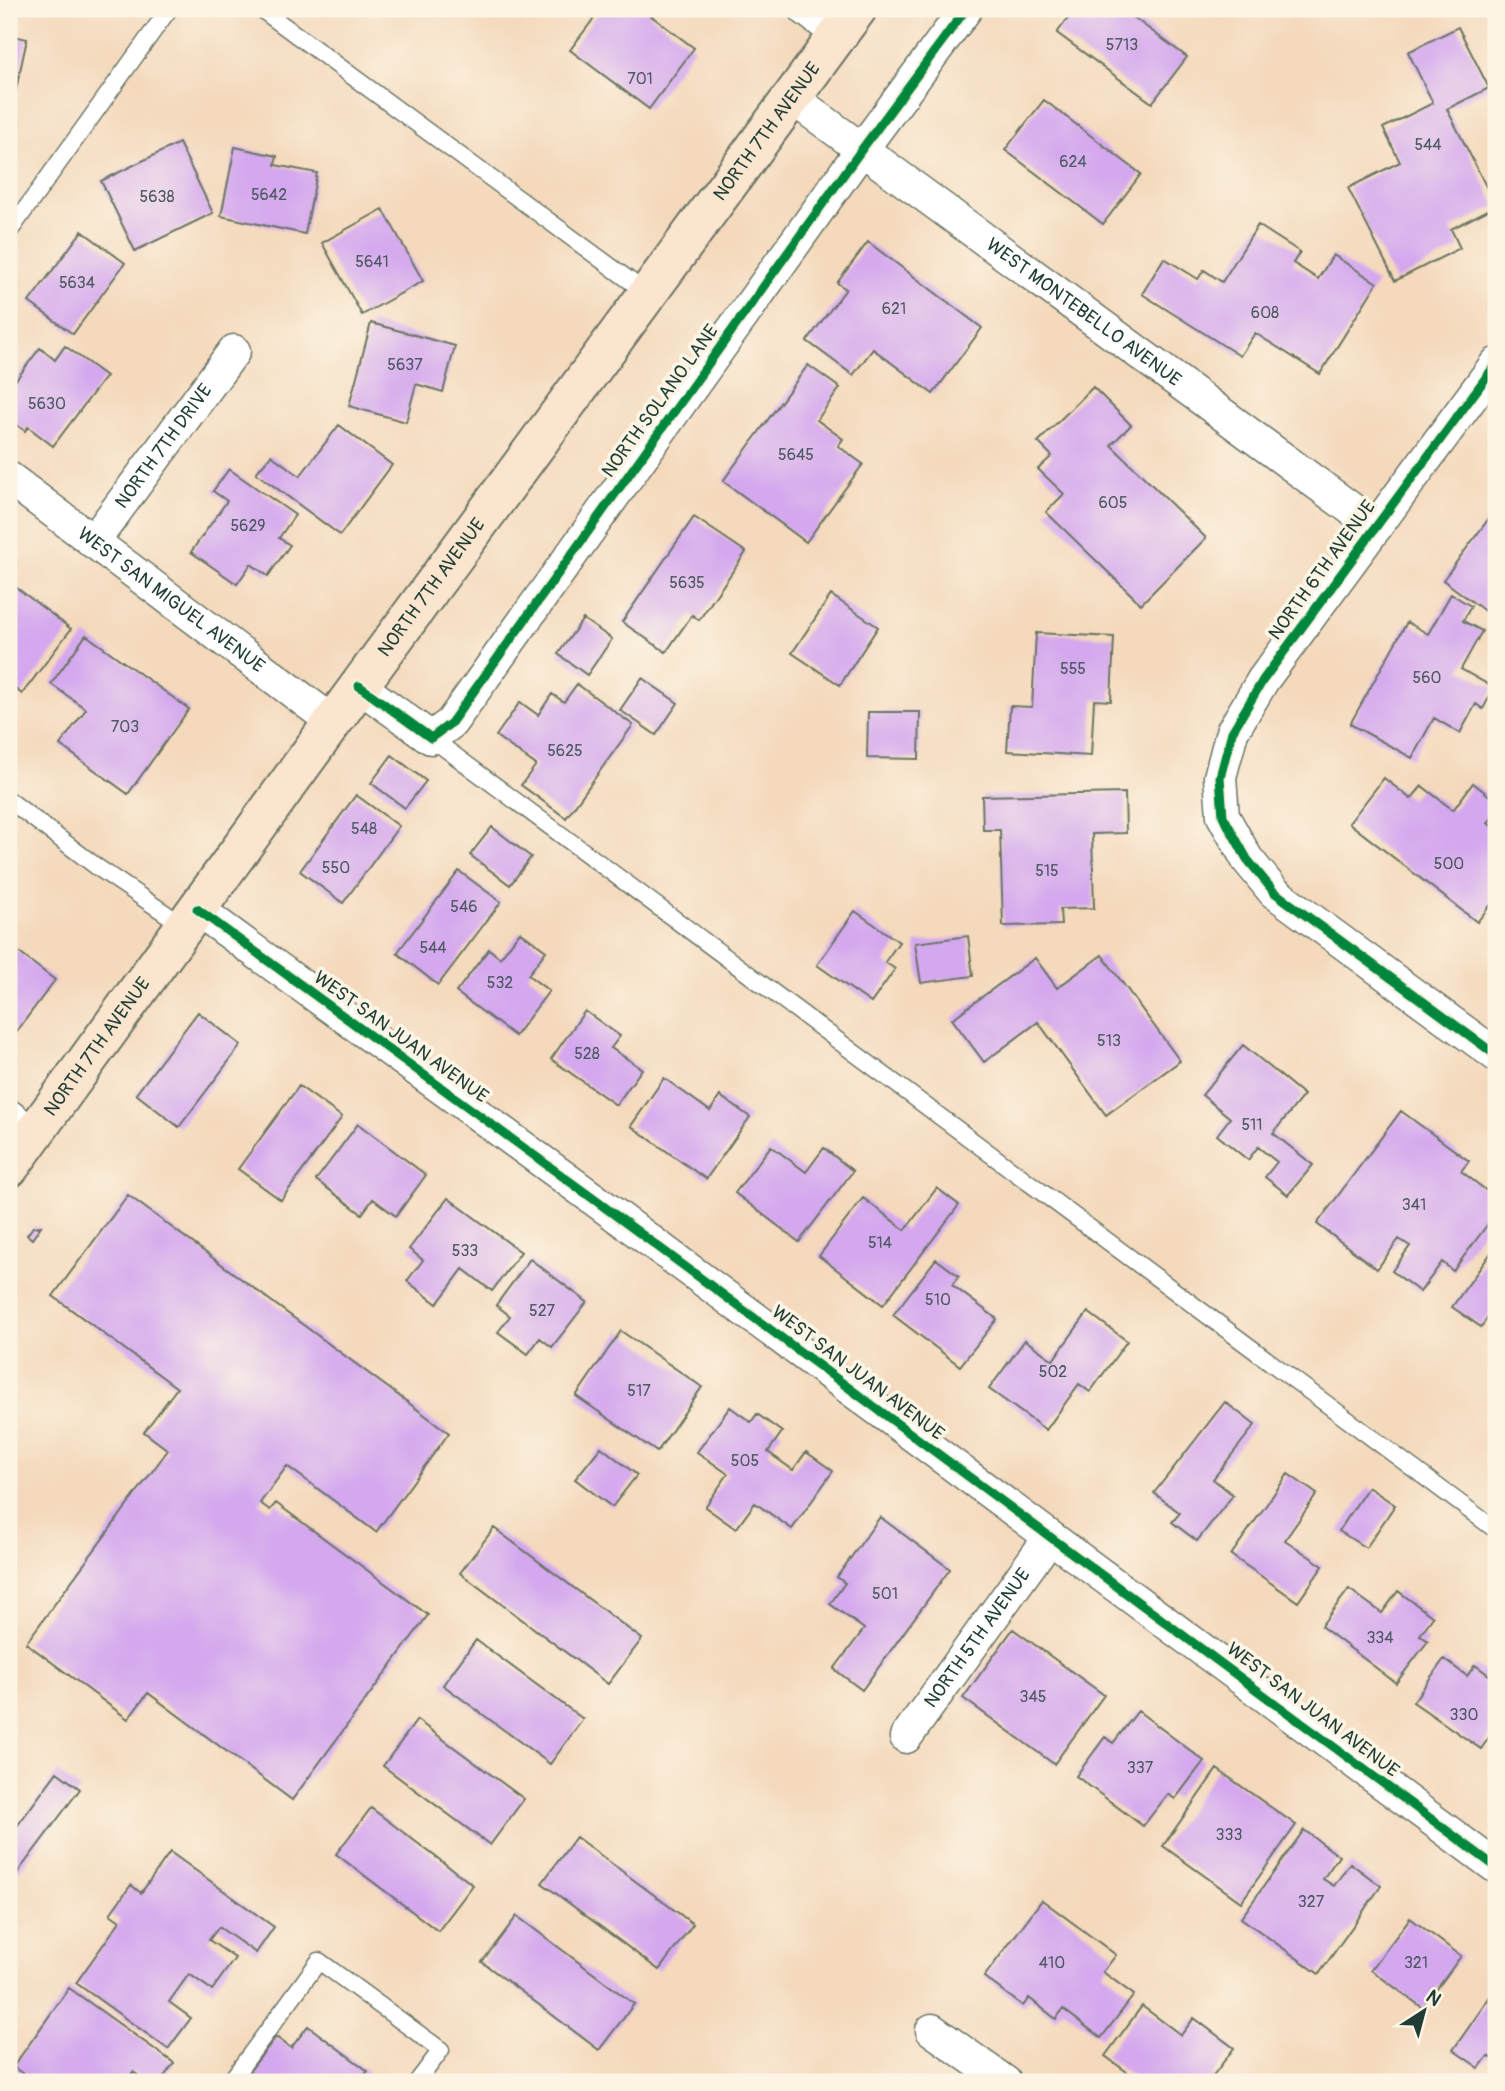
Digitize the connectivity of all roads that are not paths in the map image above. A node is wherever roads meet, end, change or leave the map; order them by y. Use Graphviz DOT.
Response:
graph roads {
  1 [pos="169,9"];
  2 [pos="261,9"];
  3 [pos="806,9"];
  4 [pos="966,9"];
  5 [pos="848,21"];
  6 [pos="792,98"];
  7 [pos="862,149"];
  8 [pos="9,232"];
  9 [pos="648,294"];
  10 [pos="234,351"];
  11 [pos="1496,363"];
  12 [pos="9,478"];
  13 [pos="1376,527"];
  14 [pos="93,542"];
  15 [pos="359,686"];
  16 [pos="333,722"];
  17 [pos="431,738"];
  18 [pos="9,800"];
  19 [pos="190,917"];
  20 [pos="1496,1055"];
  21 [pos="21,1125"];
  22 [pos="9,1168"];
  23 [pos="1496,1530"];
  24 [pos="1050,1537"];
  25 [pos="906,1737"];
  26 [pos="1496,1867"];
  27 [pos="932,2030"];
  28 [pos="230,2082"];
  29 [pos="416,2082"];
  30 [pos="1005,2082"];
  1 -- 8 [label="lane"];
  2 -- 9 [label="lane"];
  3 -- 5 [label="street"];
  4 -- 7 [label="street, NORTH SOLANO LANE"];
  5 -- 6 [label="main road, NORTH 7TH AVENUE"];
  6 -- 7 [label="street, WEST MONTEBELLO AVENUE"];
  6 -- 9 [label="main road, NORTH 7TH AVENUE"];
  7 -- 13 [label="street, WEST MONTEBELLO AVENUE"];
  7 -- 17 [label="street, NORTH SOLANO LANE"];
  9 -- 15 [label="main road, NORTH 7TH AVENUE"];
  10 -- 14 [label="street, NORTH 7TH DRIVE"];
  11 -- 13 [label="street, NORTH 6TH AVENUE"];
  12 -- 14 [label="street, WEST SAN MIGUEL AVENUE"];
  13 -- 20 [label="street, NORTH 6TH AVENUE"];
  14 -- 16 [label="street, WEST SAN MIGUEL AVENUE"];
  15 -- 16 [label="main road, NORTH 7TH AVENUE"];
  15 -- 17 [label="street"];
  16 -- 19 [label="main road, NORTH 7TH AVENUE"];
  17 -- 23 [label="lane"];
  18 -- 19 [label="lane"];
  19 -- 21 [label="main road, NORTH 7TH AVENUE"];
  19 -- 24 [label="street, WEST SAN JUAN AVENUE"];
  21 -- 22 [label="main road, NORTH 7TH AVENUE"];
  24 -- 25 [label="street, NORTH 5TH AVENUE"];
  24 -- 26 [label="street, WEST SAN JUAN AVENUE"];
  27 -- 30 [label="street"];
  28 -- 29 [label="lane"];
}
